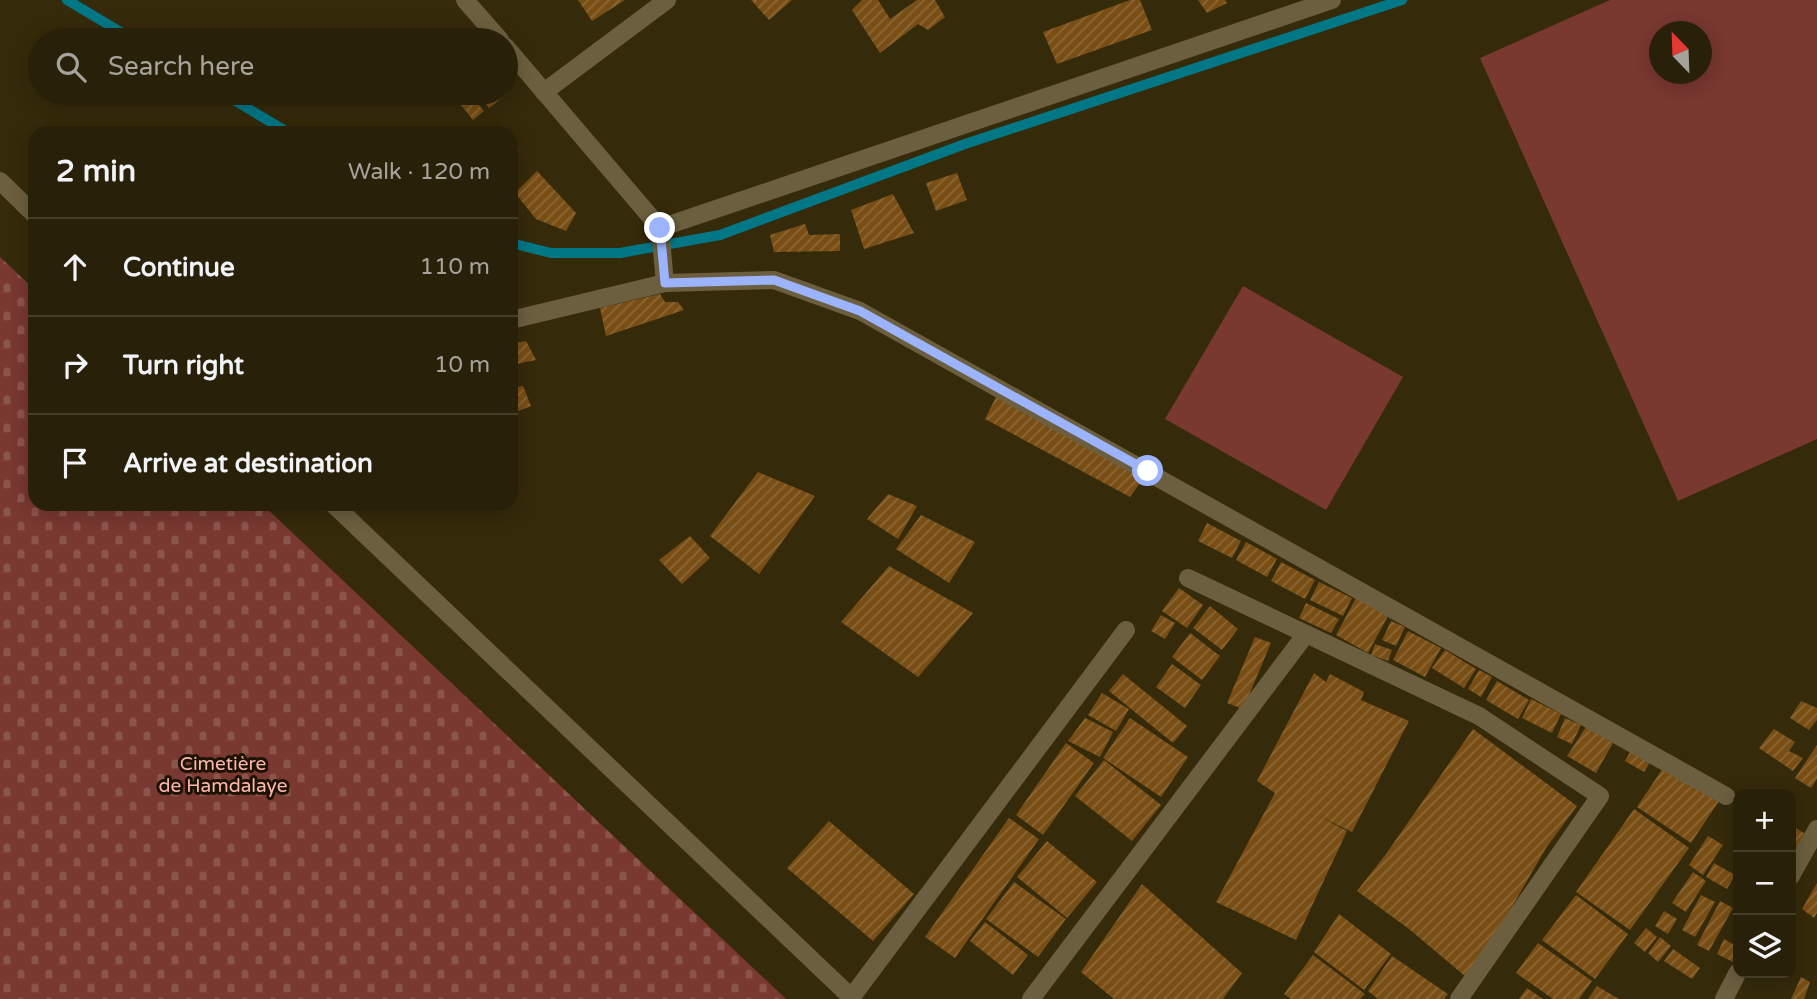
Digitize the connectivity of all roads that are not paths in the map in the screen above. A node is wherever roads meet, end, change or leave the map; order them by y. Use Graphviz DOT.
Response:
graph roads {
  1 [pos="466,0"];
  2 [pos="667,0"];
  3 [pos="1332,0"];
  4 [pos="490,28"];
  5 [pos="518,61"];
  6 [pos="544,92"];
  7 [pos="0,181"];
  8 [pos="28,208"];
  9 [pos="660,228"];
  10 [pos="665,283"];
  11 [pos="518,318"];
  12 [pos="340,511"];
  13 [pos="1188,578"];
  14 [pos="1126,631"];
  15 [pos="1307,634"];
  16 [pos="1726,796"];
  17 [pos="1817,829"];
  18 [pos="1796,867"];
  19 [pos="1735,978"];
  20 [pos="852,999"];
  21 [pos="1031,999"];
  22 [pos="1459,999"];
  23 [pos="1724,999"];
  1 -- 4 [label="street"];
  2 -- 6 [label="street"];
  3 -- 9 [label="street"];
  5 -- 6 [label="street"];
  6 -- 9 [label="street"];
  7 -- 8 [label="street"];
  9 -- 10 [label="street"];
  10 -- 11 [label="street"];
  10 -- 16 [label="street"];
  12 -- 20 [label="street"];
  13 -- 15 [label="street"];
  14 -- 20 [label="street"];
  15 -- 21 [label="street"];
  15 -- 22 [label="street"];
  17 -- 18 [label="street"];
  19 -- 23 [label="street"];
}
